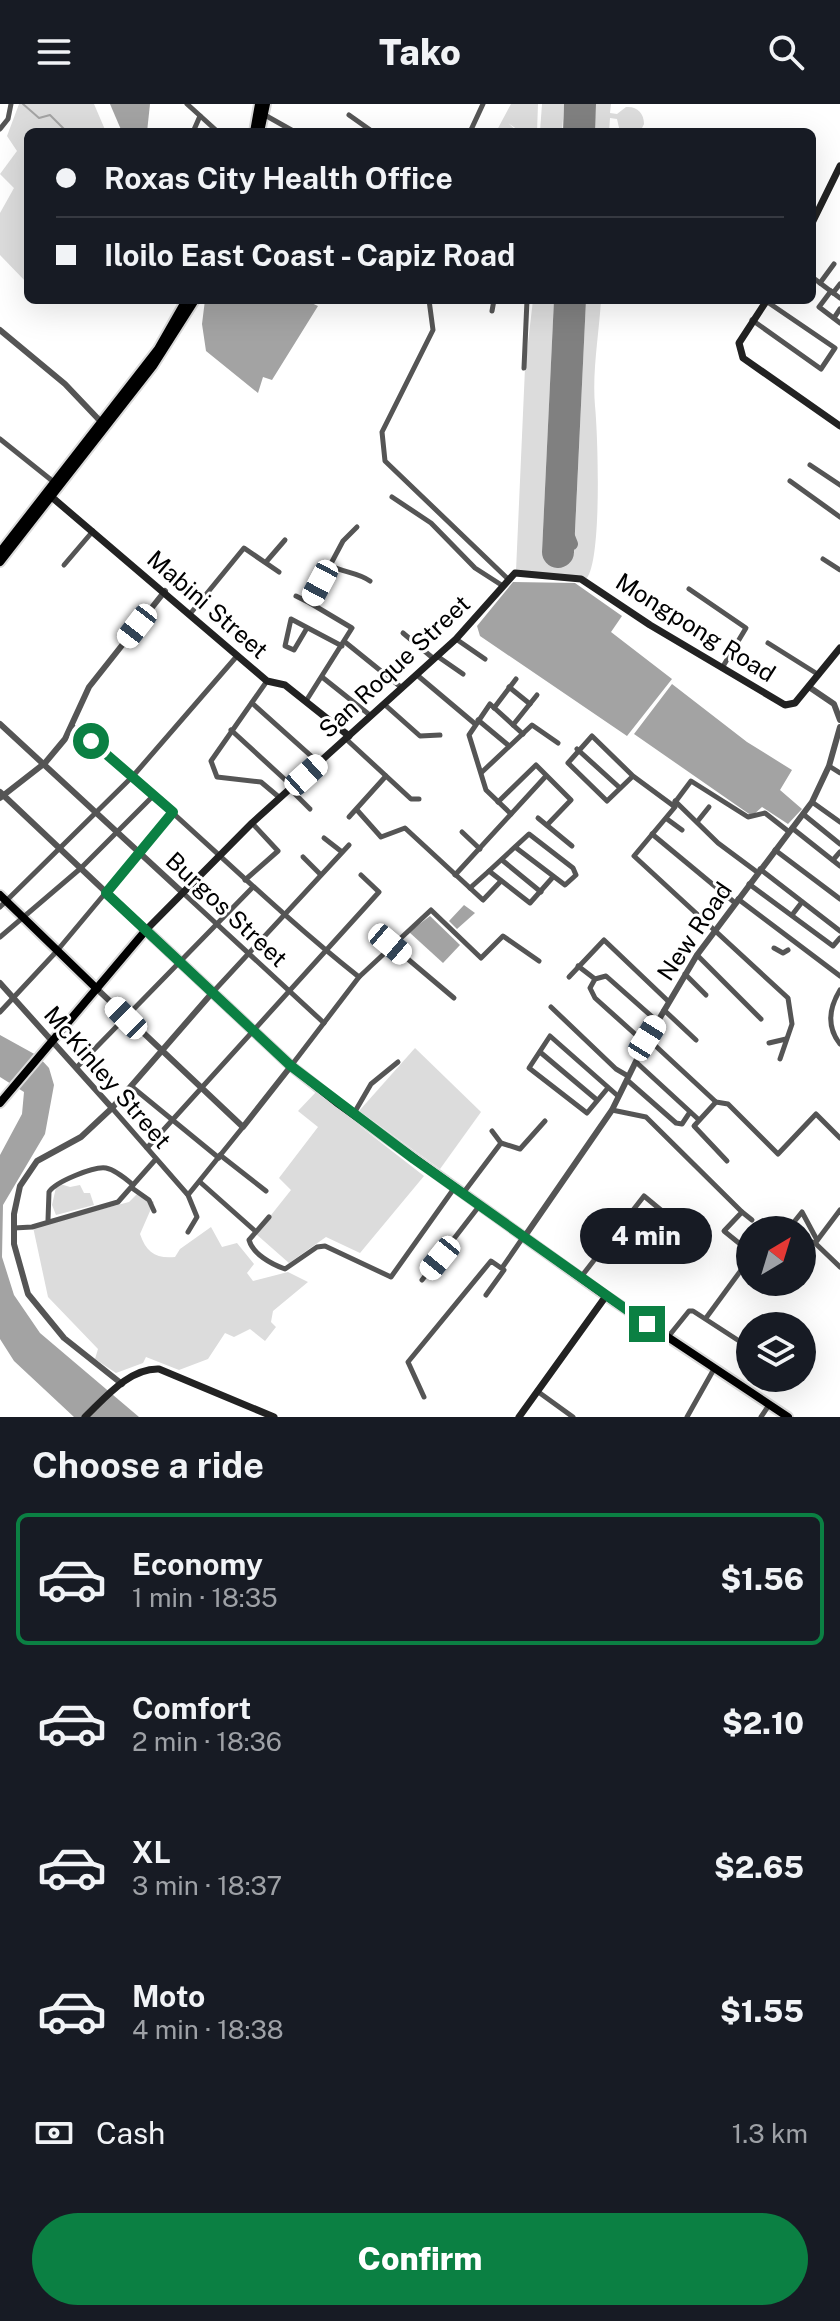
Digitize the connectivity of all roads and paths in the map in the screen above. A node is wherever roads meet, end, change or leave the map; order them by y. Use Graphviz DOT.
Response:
graph roads {
  1 [pos="11,104"];
  2 [pos="187,104"];
  3 [pos="266,104"];
  4 [pos="483,104"];
  5 [pos="261,110"];
  6 [pos="349,115"];
  7 [pos="200,116"];
  8 [pos="195,128"];
  9 [pos="214,128"];
  10 [pos="289,128"];
  11 [pos="367,128"];
  12 [pos="472,128"];
  13 [pos="0,129"];
  14 [pos="840,166"];
  15 [pos="816,215"];
  16 [pos="834,264"];
  17 [pos="816,280"];
  18 [pos="820,283"];
  19 [pos="840,284"];
  20 [pos="832,292"];
  21 [pos="840,298"];
  22 [pos="184,304"];
  23 [pos="193,304"];
  24 [pos="430,304"];
  25 [pos="493,304"];
  26 [pos="527,304"];
  27 [pos="763,304"];
  28 [pos="772,304"];
  29 [pos="840,309"];
  30 [pos="492,311"];
  31 [pos="834,318"];
  32 [pos="752,320"];
  33 [pos="840,323"];
  34 [pos="0,330"];
  35 [pos="524,368"];
  36 [pos="103,424"];
  37 [pos="840,426"];
  38 [pos="0,439"];
  39 [pos="810,465"];
  40 [pos="790,481"];
  41 [pos="56,484"];
  42 [pos="840,485"];
  43 [pos="49,495"];
  44 [pos="392,497"];
  45 [pos="840,517"];
  46 [pos="357,527"];
  47 [pos="93,531"];
  48 [pos="285,540"];
  49 [pos="0,552"];
  50 [pos="823,559"];
  51 [pos="0,562"];
  52 [pos="266,562"];
  53 [pos="64,565"];
  54 [pos="329,565"];
  55 [pos="840,570"];
  56 [pos="279,572"];
  57 [pos="370,581"];
  58 [pos="505,582"];
  59 [pos="689,589"];
  60 [pos="165,591"];
  61 [pos="296,596"];
  62 [pos="310,603"];
  63 [pos="190,614"];
  64 [pos="307,628"];
  65 [pos="403,633"];
  66 [pos="456,639"];
  67 [pos="768,643"];
  68 [pos="344,644"];
  69 [pos="839,651"];
  70 [pos="237,656"];
  71 [pos="435,658"];
  72 [pos="485,659"];
  73 [pos="721,669"];
  74 [pos="463,674"];
  75 [pos="417,675"];
  76 [pos="819,675"];
  77 [pos="322,677"];
  78 [pos="516,679"];
  79 [pos="267,681"];
  80 [pos="509,687"];
  81 [pos="809,687"];
  82 [pos="402,688"];
  83 [pos="537,695"];
  84 [pos="306,701"];
  85 [pos="252,703"];
  86 [pos="384,704"];
  87 [pos="530,704"];
  88 [pos="494,708"];
  89 [pos="839,711"];
  90 [pos="371,716"];
  91 [pos="840,720"];
  92 [pos="476,722"];
  93 [pos="0,724"];
  94 [pos="513,725"];
  95 [pos="72,726"];
  96 [pos="840,727"];
  97 [pos="231,730"];
  98 [pos="523,734"];
  99 [pos="440,735"];
  100 [pos="348,738"];
  101 [pos="558,743"];
  102 [pos="508,745"];
  103 [pos="577,749"];
  104 [pos="45,763"];
  105 [pos="319,763"];
  106 [pos="829,766"];
  107 [pos="481,773"];
  108 [pos="840,773"];
  109 [pos="133,776"];
  110 [pos="386,776"];
  111 [pos="546,776"];
  112 [pos="633,776"];
  113 [pos="292,788"];
  114 [pos="620,788"];
  115 [pos="1,795"];
  116 [pos="154,795"];
  117 [pos="280,798"];
  118 [pos="419,799"];
  119 [pos="498,802"];
  120 [pos="812,802"];
  121 [pos="674,803"];
  122 [pos="709,807"];
  123 [pos="310,809"];
  124 [pos="357,810"];
  125 [pos="96,811"];
  126 [pos="173,812"];
  127 [pos="511,814"];
  128 [pos="803,814"];
  129 [pos="349,817"];
  130 [pos="538,818"];
  131 [pos="667,819"];
  132 [pos="697,822"];
  133 [pos="840,822"];
  134 [pos="252,823"];
  135 [pos="547,825"];
  136 [pos="790,829"];
  137 [pos="682,830"];
  138 [pos="118,832"];
  139 [pos="462,832"];
  140 [pos="652,834"];
  141 [pos="324,838"];
  142 [pos="840,844"];
  143 [pos="349,845"];
  144 [pos="572,846"];
  145 [pos="515,847"];
  146 [pos="61,849"];
  147 [pos="480,849"];
  148 [pos="774,850"];
  149 [pos="342,852"];
  150 [pos="840,852"];
  151 [pos="139,853"];
  152 [pos="220,854"];
  153 [pos="303,857"];
  154 [pos="502,860"];
  155 [pos="833,860"];
  156 [pos="840,866"];
  157 [pos="81,868"];
  158 [pos="758,870"];
  159 [pos="489,871"];
  160 [pos="320,874"];
  161 [pos="361,875"];
  162 [pos="455,875"];
  163 [pos="553,877"];
  164 [pos="245,880"];
  165 [pos="501,881"];
  166 [pos="749,883"];
  167 [pos="253,887"];
  168 [pos="470,888"];
  169 [pos="182,892"];
  170 [pos="541,892"];
  171 [pos="106,893"];
  172 [pos="840,899"];
  173 [pos="735,900"];
  174 [pos="2,901"];
  175 [pos="802,902"];
  176 [pos="283,915"];
  177 [pos="792,915"];
  178 [pos="21,918"];
  179 [pos="216,925"];
  180 [pos="146,930"];
  181 [pos="713,931"];
  182 [pos="840,931"];
  183 [pos="0,937"];
  184 [pos="840,938"];
  185 [pos="792,941"];
  186 [pos="390,944"];
  187 [pos="774,948"];
  188 [pos="56,952"];
  189 [pos="328,952"];
  190 [pos="247,953"];
  191 [pos="697,955"];
  192 [pos="539,961"];
  193 [pos="182,963"];
  194 [pos="578,966"];
  195 [pos="685,974"];
  196 [pos="840,976"];
  197 [pos="359,977"];
  198 [pos="569,977"];
  199 [pos="595,979"];
  200 [pos="0,983"];
  201 [pos="97,989"];
  202 [pos="840,990"];
  203 [pos="290,992"];
  204 [pos="212,993"];
  205 [pos="706,995"];
  206 [pos="13,997"];
  207 [pos="454,998"];
  208 [pos="668,1001"];
  209 [pos="551,1007"];
  210 [pos="664,1009"];
  211 [pos="0,1012"];
  212 [pos="126,1018"];
  213 [pos="761,1019"];
  214 [pos="658,1022"];
  215 [pos="324,1023"];
  216 [pos="254,1031"];
  217 [pos="786,1039"];
  218 [pos="646,1040"];
  219 [pos="696,1040"];
  220 [pos="52,1041"];
  221 [pos="769,1043"];
  222 [pos="840,1044"];
  223 [pos="162,1051"];
  224 [pos="540,1052"];
  225 [pos="780,1059"];
  226 [pos="398,1062"];
  227 [pos="636,1062"];
  228 [pos="291,1066"];
  229 [pos="77,1067"];
  230 [pos="628,1078"];
  231 [pos="131,1086"];
  232 [pos="203,1089"];
  233 [pos="607,1089"];
  234 [pos="618,1096"];
  235 [pos="597,1100"];
  236 [pos="716,1102"];
  237 [pos="0,1103"];
  238 [pos="112,1108"];
  239 [pos="612,1110"];
  240 [pos="690,1112"];
  241 [pos="353,1115"];
  242 [pos="698,1119"];
  243 [pos="172,1120"];
  244 [pos="545,1121"];
  245 [pos="243,1127"];
  246 [pos="492,1131"];
  247 [pos="840,1138"];
  248 [pos="501,1143"];
  249 [pos="147,1148"];
  250 [pos="219,1156"];
  251 [pos="156,1159"];
  252 [pos="727,1161"];
  253 [pos="200,1182"];
  254 [pos="132,1186"];
  255 [pos="460,1189"];
  256 [pos="266,1191"];
  257 [pos="188,1195"];
  258 [pos="480,1205"];
  259 [pos="840,1210"];
  260 [pos="154,1211"];
  261 [pos="742,1212"];
  262 [pos="738,1216"];
  263 [pos="747,1216"];
  264 [pos="269,1217"];
  265 [pos="834,1217"];
  266 [pos="736,1218"];
  267 [pos="48,1220"];
  268 [pos="626,1220"];
  269 [pos="840,1223"];
  270 [pos="14,1228"];
  271 [pos="695,1229"];
  272 [pos="254,1230"];
  273 [pos="685,1230"];
  274 [pos="188,1232"];
  275 [pos="525,1236"];
  276 [pos="736,1241"];
  277 [pos="816,1242"];
  278 [pos="840,1267"];
  279 [pos="502,1268"];
  280 [pos="581,1277"];
  281 [pos="736,1277"];
  282 [pos="422,1280"];
  283 [pos="486,1295"];
  284 [pos="606,1296"];
  285 [pos="706,1318"];
  286 [pos="667,1338"];
  287 [pos="736,1338"];
  288 [pos="714,1369"];
  289 [pos="122,1384"];
  290 [pos="537,1391"];
  291 [pos="424,1397"];
  292 [pos="769,1405"];
  293 [pos="85,1417"];
  294 [pos="274,1417"];
  295 [pos="519,1417"];
  296 [pos="573,1417"];
  297 [pos="687,1417"];
  298 [pos="761,1417"];
  299 [pos="788,1417"];
  1 -- 13 [label="street"];
  2 -- 7 [label="street"];
  3 -- 5 [label="main road"];
  4 -- 12 [label="street"];
  5 -- 10 [label="street"];
  6 -- 11 [label="street"];
  7 -- 8 [label="street"];
  7 -- 9 [label="street"];
  14 -- 15 [label="main road"];
  16 -- 18 [label="street"];
  17 -- 18 [label="street"];
  18 -- 20 [label="street"];
  19 -- 20 [label="street"];
  20 -- 21 [label="street"];
  20 -- 31 [label="street"];
  22 -- 36 [label="main road"];
  23 -- 36 [label="main road"];
  24 -- 58 [label="street"];
  25 -- 30 [label="street"];
  26 -- 35 [label="street"];
  27 -- 32 [label="main road"];
  28 -- 32 [label="street"];
  29 -- 31 [label="street"];
  31 -- 33 [label="street"];
  32 -- 37 [label="main road"];
  34 -- 36 [label="street"];
  36 -- 41 [label="main road"];
  38 -- 41 [label="street"];
  39 -- 42 [label="street"];
  40 -- 45 [label="street"];
  41 -- 43 [label="main road"];
  43 -- 47 [label="main road, Mabini Street"];
  43 -- 49 [label="main road"];
  43 -- 51 [label="main road"];
  44 -- 58 [label="street"];
  46 -- 54 [label="street"];
  47 -- 53 [label="street"];
  47 -- 60 [label="main road, Mabini Street"];
  48 -- 52 [label="street"];
  50 -- 55 [label="street"];
  52 -- 56 [label="street"];
  52 -- 63 [label="street"];
  54 -- 57 [label="street"];
  54 -- 62 [label="street"];
  58 -- 66 [label="main road, San Roque Street"];
  58 -- 73 [label="main road, Mongpong Road"];
  59 -- 73 [label="street"];
  60 -- 63 [label="main road, Mabini Street"];
  60 -- 95 [label="street"];
  61 -- 62 [label="street"];
  62 -- 68 [label="street"];
  63 -- 70 [label="main road, Mabini Street"];
  64 -- 64 [label="street"];
  64 -- 68 [label="street"];
  65 -- 71 [label="street"];
  66 -- 71 [label="main road, San Roque Street"];
  66 -- 72 [label="street"];
  67 -- 76 [label="street"];
  68 -- 77 [label="street"];
  68 -- 82 [label="street"];
  69 -- 76 [label="main road, Mongpong Road"];
  70 -- 79 [label="main road, Mabini Street"];
  70 -- 109 [label="street"];
  71 -- 74 [label="street"];
  71 -- 75 [label="main road, San Roque Street"];
  73 -- 81 [label="main road, Mongpong Road"];
  75 -- 82 [label="main road, San Roque Street"];
  75 -- 92 [label="street"];
  76 -- 81 [label="main road, Mongpong Road"];
  77 -- 84 [label="street"];
  77 -- 90 [label="street"];
  78 -- 80 [label="street"];
  79 -- 84 [label="main road, Mabini Street"];
  79 -- 85 [label="street"];
  80 -- 87 [label="street"];
  80 -- 88 [label="street"];
  81 -- 89 [label="street"];
  82 -- 86 [label="main road, San Roque Street"];
  83 -- 87 [label="street"];
  84 -- 100 [label="main road, Mabini Street"];
  85 -- 97 [label="street"];
  85 -- 105 [label="street"];
  86 -- 90 [label="main road, San Roque Street"];
  86 -- 99 [label="street"];
  87 -- 94 [label="street"];
  88 -- 92 [label="street"];
  88 -- 94 [label="street"];
  89 -- 91 [label="street"];
  90 -- 100 [label="main road, San Roque Street"];
  92 -- 102 [label="street"];
  92 -- 107 [label="street"];
  93 -- 104 [label="street, Burgos Street"];
  94 -- 98 [label="street"];
  95 -- 104 [label="street"];
  95 -- 109 [label="street"];
  96 -- 106 [label="street, New Road"];
  97 -- 113 [label="street"];
  97 -- 117 [label="street"];
  98 -- 101 [label="street"];
  98 -- 102 [label="street"];
  100 -- 105 [label="main road, San Roque Street"];
  100 -- 110 [label="street"];
  102 -- 107 [label="street"];
  103 -- 112 [label="street"];
  103 -- 114 [label="street"];
  103 -- 114 [label="street"];
  104 -- 115 [label="street"];
  104 -- 125 [label="street, Burgos Street"];
  105 -- 113 [label="main road, San Roque Street"];
  106 -- 108 [label="street"];
  106 -- 120 [label="street, New Road"];
  107 -- 119 [label="street"];
  109 -- 116 [label="street"];
  109 -- 125 [label="street"];
  110 -- 118 [label="street"];
  110 -- 124 [label="street"];
  111 -- 119 [label="street"];
  111 -- 127 [label="street"];
  111 -- 135 [label="street"];
  112 -- 114 [label="street"];
  112 -- 121 [label="street"];
  113 -- 117 [label="main road, San Roque Street"];
  113 -- 123 [label="street"];
  115 -- 146 [label="street"];
  116 -- 126 [label="street"];
  116 -- 138 [label="street"];
  117 -- 134 [label="main road, San Roque Street"];
  119 -- 127 [label="street"];
  120 -- 128 [label="street, New Road"];
  120 -- 133 [label="street"];
  121 -- 131 [label="street"];
  121 -- 132 [label="street"];
  121 -- 136 [label="street"];
  122 -- 132 [label="street"];
  124 -- 129 [label="street"];
  124 -- 162 [label="street"];
  125 -- 138 [label="street, Burgos Street"];
  125 -- 146 [label="street"];
  126 -- 151 [label="street"];
  126 -- 152 [label="street"];
  127 -- 147 [label="street"];
  128 -- 136 [label="street, New Road"];
  128 -- 142 [label="street"];
  130 -- 135 [label="street"];
  131 -- 137 [label="street"];
  131 -- 140 [label="street"];
  132 -- 158 [label="street"];
  134 -- 152 [label="main road, San Roque Street"];
  134 -- 164 [label="street"];
  135 -- 144 [label="street"];
  136 -- 148 [label="street, New Road"];
  136 -- 155 [label="street"];
  138 -- 151 [label="street, Burgos Street"];
  138 -- 157 [label="street"];
  139 -- 147 [label="street"];
  140 -- 173 [label="street"];
  140 -- 181 [label="street"];
  141 -- 149 [label="street"];
  143 -- 149 [label="street"];
  145 -- 154 [label="street"];
  145 -- 163 [label="street"];
  145 -- 163 [label="street"];
  146 -- 157 [label="street"];
  146 -- 174 [label="street"];
  147 -- 162 [label="street"];
  148 -- 158 [label="street, New Road"];
  148 -- 172 [label="street"];
  149 -- 160 [label="street"];
  150 -- 155 [label="street"];
  151 -- 169 [label="street, Burgos Street"];
  151 -- 171 [label="street"];
  152 -- 164 [label="street"];
  152 -- 169 [label="main road, San Roque Street"];
  153 -- 160 [label="street"];
  154 -- 159 [label="street"];
  154 -- 170 [label="street"];
  155 -- 156 [label="street"];
  157 -- 171 [label="street"];
  157 -- 178 [label="street"];
  158 -- 166 [label="street, New Road"];
  158 -- 175 [label="street"];
  159 -- 165 [label="street"];
  159 -- 168 [label="street"];
  160 -- 176 [label="street"];
  161 -- 189 [label="street"];
  162 -- 168 [label="street"];
  163 -- 170 [label="street"];
  164 -- 167 [label="street"];
  165 -- 168 [label="street"];
  165 -- 170 [label="street"];
  166 -- 173 [label="street, New Road"];
  166 -- 177 [label="street"];
  167 -- 176 [label="street"];
  167 -- 179 [label="street"];
  169 -- 179 [label="street, Burgos Street"];
  169 -- 180 [label="main road, San Roque Street"];
  171 -- 180 [label="street"];
  171 -- 188 [label="street"];
  173 -- 181 [label="street, New Road"];
  173 -- 185 [label="street"];
  174 -- 178 [label="main road"];
  175 -- 177 [label="street"];
  175 -- 182 [label="street"];
  176 -- 189 [label="street"];
  176 -- 190 [label="street"];
  177 -- 184 [label="street"];
  178 -- 183 [label="street"];
  178 -- 188 [label="main road"];
  179 -- 190 [label="street, Burgos Street"];
  179 -- 193 [label="street"];
  180 -- 193 [label="main road"];
  180 -- 201 [label="main road, San Roque Street"];
  181 -- 191 [label="street, New Road"];
  181 -- 217 [label="street"];
  185 -- 187 [label="street"];
  185 -- 196 [label="street"];
  186 -- 192 [label="street"];
  186 -- 197 [label="street"];
  186 -- 207 [label="street"];
  188 -- 201 [label="main road"];
  188 -- 206 [label="street"];
  189 -- 197 [label="street"];
  189 -- 203 [label="street"];
  190 -- 203 [label="street, Burgos Street"];
  190 -- 204 [label="street"];
  191 -- 195 [label="street, New Road"];
  191 -- 213 [label="street"];
  193 -- 204 [label="main road"];
  193 -- 212 [label="street"];
  194 -- 198 [label="street"];
  194 -- 199 [label="street"];
  194 -- 208 [label="street"];
  195 -- 205 [label="street"];
  195 -- 208 [label="street, New Road"];
  197 -- 215 [label="street"];
  199 -- 214 [label="street"];
  199 -- 218 [label="street"];
  200 -- 206 [label="street, McKinley Street"];
  201 -- 212 [label="street"];
  201 -- 220 [label="main road, San Roque Street"];
  202 -- 222 [label="street"];
  203 -- 215 [label="street, Burgos Street"];
  203 -- 216 [label="street"];
  204 -- 216 [label="main road"];
  204 -- 223 [label="street"];
  206 -- 211 [label="street"];
  206 -- 220 [label="street, McKinley Street"];
  208 -- 210 [label="street, New Road"];
  209 -- 230 [label="street"];
  210 -- 214 [label="street, New Road"];
  210 -- 219 [label="street"];
  212 -- 223 [label="street"];
  212 -- 229 [label="street"];
  214 -- 218 [label="street, New Road"];
  215 -- 228 [label="street"];
  216 -- 228 [label="main road"];
  216 -- 232 [label="street"];
  217 -- 221 [label="street"];
  217 -- 225 [label="street"];
  218 -- 227 [label="street, New Road"];
  218 -- 236 [label="street"];
  220 -- 229 [label="street, McKinley Street"];
  220 -- 237 [label="main road, San Roque Street"];
  223 -- 231 [label="street"];
  223 -- 232 [label="street"];
  224 -- 233 [label="street"];
  224 -- 235 [label="street"];
  224 -- 235 [label="street"];
  226 -- 241 [label="street"];
  227 -- 230 [label="street, New Road"];
  227 -- 240 [label="street"];
  228 -- 241 [label="main road"];
  228 -- 245 [label="street"];
  229 -- 238 [label="street, McKinley Street"];
  230 -- 234 [label="street, New Road"];
  230 -- 240 [label="street"];
  231 -- 238 [label="street"];
  231 -- 243 [label="street"];
  232 -- 243 [label="street"];
  232 -- 245 [label="street"];
  233 -- 234 [label="street"];
  233 -- 235 [label="street"];
  234 -- 239 [label="street, New Road"];
  236 -- 242 [label="street"];
  236 -- 247 [label="street"];
  238 -- 249 [label="street, McKinley Street"];
  238 -- 270 [label="street"];
  239 -- 261 [label="street"];
  239 -- 275 [label="street, New Road"];
  240 -- 242 [label="street"];
  241 -- 255 [label="main road"];
  242 -- 252 [label="street"];
  243 -- 249 [label="street"];
  243 -- 250 [label="street"];
  244 -- 248 [label="street"];
  245 -- 250 [label="street"];
  246 -- 248 [label="street"];
  248 -- 255 [label="street"];
  249 -- 251 [label="street, McKinley Street"];
  250 -- 253 [label="street"];
  250 -- 256 [label="street"];
  251 -- 254 [label="street"];
  251 -- 257 [label="street, McKinley Street"];
  253 -- 257 [label="street"];
  253 -- 272 [label="street"];
  254 -- 260 [label="street"];
  254 -- 267 [label="street"];
  254 -- 267 [label="street"];
  255 -- 258 [label="main road"];
  255 -- 272 [label="street"];
  257 -- 274 [label="street"];
  258 -- 275 [label="main road"];
  258 -- 282 [label="street"];
  259 -- 265 [label="street"];
  261 -- 262 [label="street"];
  261 -- 263 [label="street"];
  264 -- 272 [label="street"];
  265 -- 269 [label="street"];
  265 -- 277 [label="street"];
  266 -- 276 [label="street"];
  267 -- 270 [label="street"];
  268 -- 273 [label="street"];
  268 -- 273 [label="street"];
  268 -- 280 [label="street"];
  270 -- 289 [label="street"];
  271 -- 273 [label="street"];
  275 -- 279 [label="street"];
  275 -- 280 [label="main road"];
  277 -- 278 [label="street"];
  279 -- 283 [label="street"];
  279 -- 291 [label="street"];
  280 -- 284 [label="main road"];
  281 -- 285 [label="street"];
  284 -- 286 [label="main road"];
  284 -- 290 [label="main road"];
  285 -- 286 [label="street"];
  285 -- 287 [label="street"];
  286 -- 288 [label="main road"];
  288 -- 292 [label="main road"];
  288 -- 297 [label="street"];
  289 -- 293 [label="main road"];
  289 -- 294 [label="main road"];
  290 -- 295 [label="main road"];
  290 -- 296 [label="street"];
  292 -- 298 [label="street"];
  292 -- 299 [label="main road"];
}
